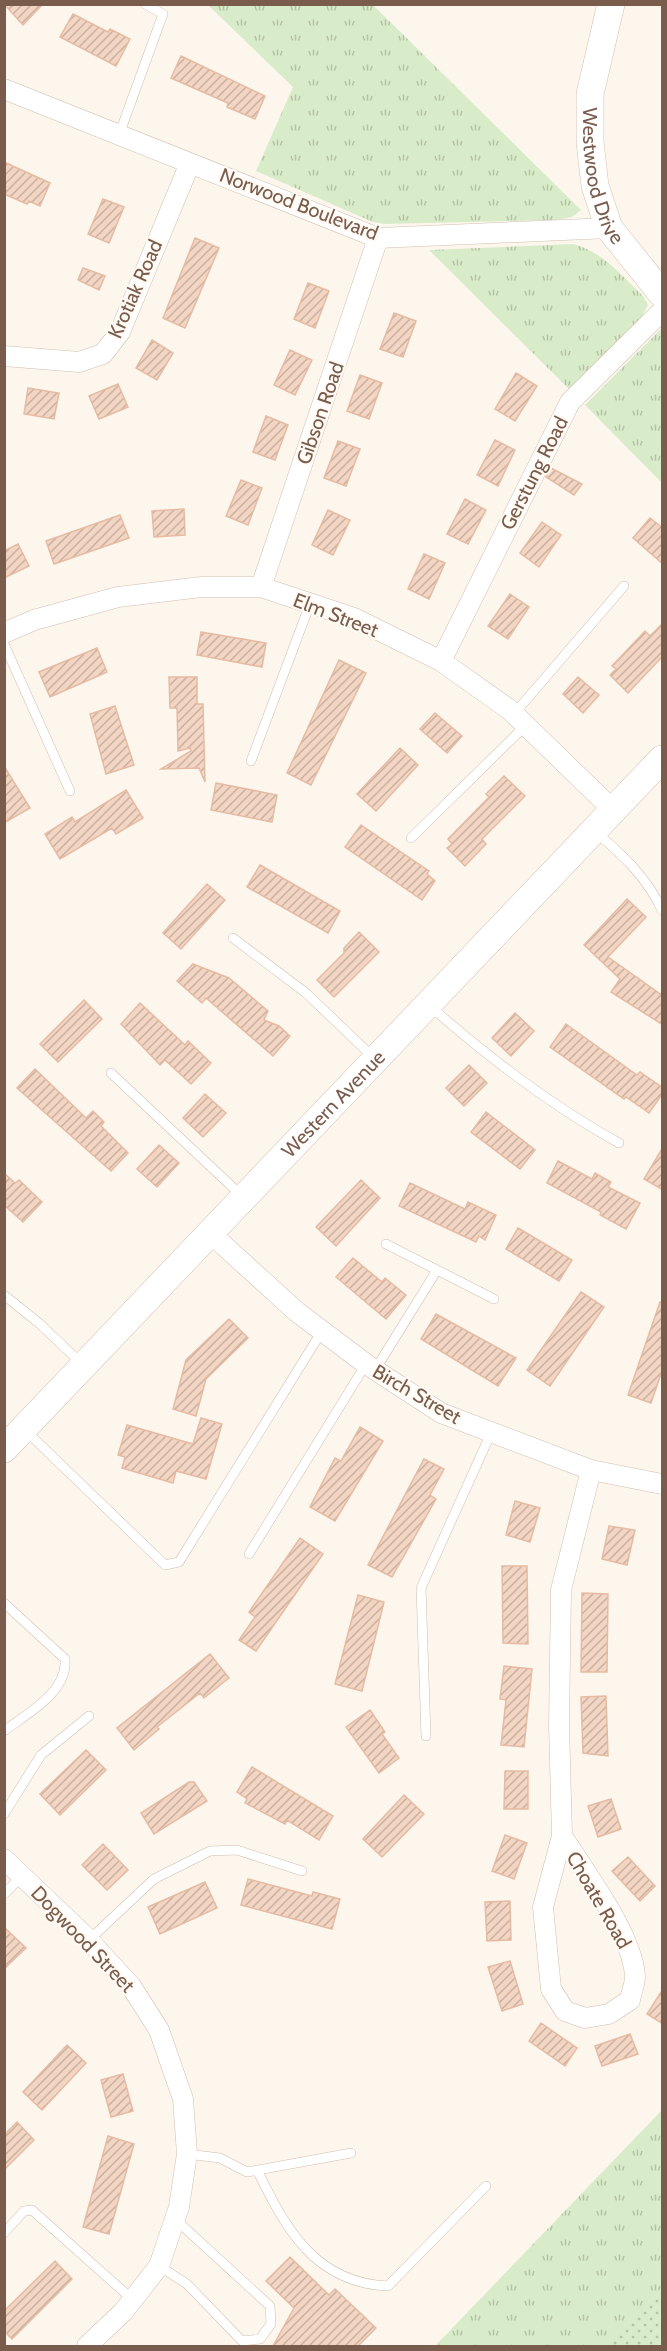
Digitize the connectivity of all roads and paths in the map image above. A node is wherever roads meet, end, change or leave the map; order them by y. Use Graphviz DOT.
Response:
graph roads {
  1 [pos="145,4"];
  2 [pos="611,4"];
  3 [pos="4,89"];
  4 [pos="119,135"];
  5 [pos="190,163"];
  6 [pos="609,228"];
  7 [pos="378,238"];
  8 [pos="663,294"];
  9 [pos="663,310"];
  10 [pos="4,356"];
  11 [pos="624,586"];
  12 [pos="261,588"];
  13 [pos="310,604"];
  14 [pos="4,633"];
  15 [pos="4,644"];
  16 [pos="441,661"];
  17 [pos="520,719"];
  18 [pos="663,759"];
  19 [pos="251,761"];
  20 [pos="70,791"];
  21 [pos="614,811"];
  22 [pos="595,831"];
  23 [pos="411,838"];
  24 [pos="663,910"];
  25 [pos="233,938"];
  26 [pos="428,1005"];
  27 [pos="375,1060"];
  28 [pos="111,1073"];
  29 [pos="619,1143"];
  30 [pos="243,1197"];
  31 [pos="210,1233"];
  32 [pos="386,1244"];
  33 [pos="437,1270"];
  34 [pos="4,1295"];
  35 [pos="494,1299"];
  36 [pos="322,1331"];
  37 [pos="84,1365"];
  38 [pos="371,1367"];
  39 [pos="24,1429"];
  40 [pos="491,1433"];
  41 [pos="4,1449"];
  42 [pos="591,1470"];
  43 [pos="663,1484"];
  44 [pos="249,1554"];
  45 [pos="4,1603"];
  46 [pos="89,1716"];
  47 [pos="4,1731"];
  48 [pos="426,1736"];
  49 [pos="4,1814"];
  50 [pos="562,1836"];
  51 [pos="4,1859"];
  52 [pos="302,1871"];
  53 [pos="22,1876"];
  54 [pos="4,1894"];
  55 [pos="89,1940"];
  56 [pos="351,2153"];
  57 [pos="187,2154"];
  58 [pos="257,2170"];
  59 [pos="486,2186"];
  60 [pos="175,2219"];
  61 [pos="4,2233"];
  62 [pos="159,2266"];
  63 [pos="133,2300"];
  64 [pos="234,2333"];
  65 [pos="87,2346"];
  66 [pos="235,2346"];
  1 -- 4 [label="lane"];
  2 -- 6 [label="main road, Westwood Drive"];
  3 -- 4 [label="street, Norwood Boulevard"];
  4 -- 5 [label="street, Norwood Boulevard"];
  5 -- 7 [label="street, Norwood Boulevard"];
  5 -- 10 [label="street, Krotiak Road"];
  6 -- 7 [label="street, Norwood Boulevard"];
  6 -- 8 [label="main road, Westwood Drive"];
  7 -- 12 [label="street, Gibson Road"];
  9 -- 16 [label="street, Gerstung Road"];
  11 -- 17 [label="lane"];
  12 -- 13 [label="street, Elm Street"];
  12 -- 14 [label="street, Elm Street"];
  13 -- 16 [label="street, Elm Street"];
  13 -- 19 [label="lane"];
  15 -- 20 [label="lane"];
  16 -- 17 [label="street, Elm Street"];
  17 -- 21 [label="street, Elm Street"];
  17 -- 23 [label="lane"];
  18 -- 21 [label="main road, Western Avenue"];
  21 -- 22 [label="main road, Western Avenue"];
  22 -- 24 [label="lane"];
  22 -- 26 [label="main road, Western Avenue"];
  25 -- 27 [label="lane"];
  26 -- 27 [label="main road, Western Avenue"];
  26 -- 29 [label="lane"];
  27 -- 30 [label="main road, Western Avenue"];
  28 -- 30 [label="lane"];
  30 -- 31 [label="main road, Western Avenue"];
  31 -- 36 [label="street, Birch Street"];
  31 -- 37 [label="main road, Western Avenue"];
  32 -- 33 [label="lane"];
  33 -- 35 [label="lane"];
  33 -- 38 [label="lane"];
  34 -- 37 [label="lane"];
  36 -- 38 [label="street, Birch Street"];
  36 -- 39 [label="lane"];
  37 -- 39 [label="main road, Western Avenue"];
  38 -- 40 [label="street, Birch Street"];
  38 -- 44 [label="lane"];
  39 -- 41 [label="main road, Western Avenue"];
  40 -- 42 [label="street, Birch Street"];
  40 -- 48 [label="lane"];
  42 -- 43 [label="street, Birch Street"];
  42 -- 50 [label="street, Choate Road"];
  45 -- 47 [label="lane"];
  46 -- 49 [label="lane"];
  50 -- 50 [label="street, Choate Road"];
  51 -- 53 [label="street, Dogwood Street"];
  52 -- 55 [label="lane"];
  53 -- 54 [label="lane"];
  53 -- 55 [label="street, Dogwood Street"];
  55 -- 57 [label="street, Dogwood Street"];
  56 -- 58 [label="lane"];
  57 -- 58 [label="lane"];
  57 -- 60 [label="street, Dogwood Street"];
  58 -- 59 [label="lane"];
  60 -- 62 [label="street, Dogwood Street"];
  60 -- 64 [label="lane"];
  61 -- 63 [label="lane"];
  62 -- 63 [label="street, Dogwood Street"];
  62 -- 64 [label="lane"];
  63 -- 65 [label="street, Dogwood Street"];
  64 -- 66 [label="lane"];
}
